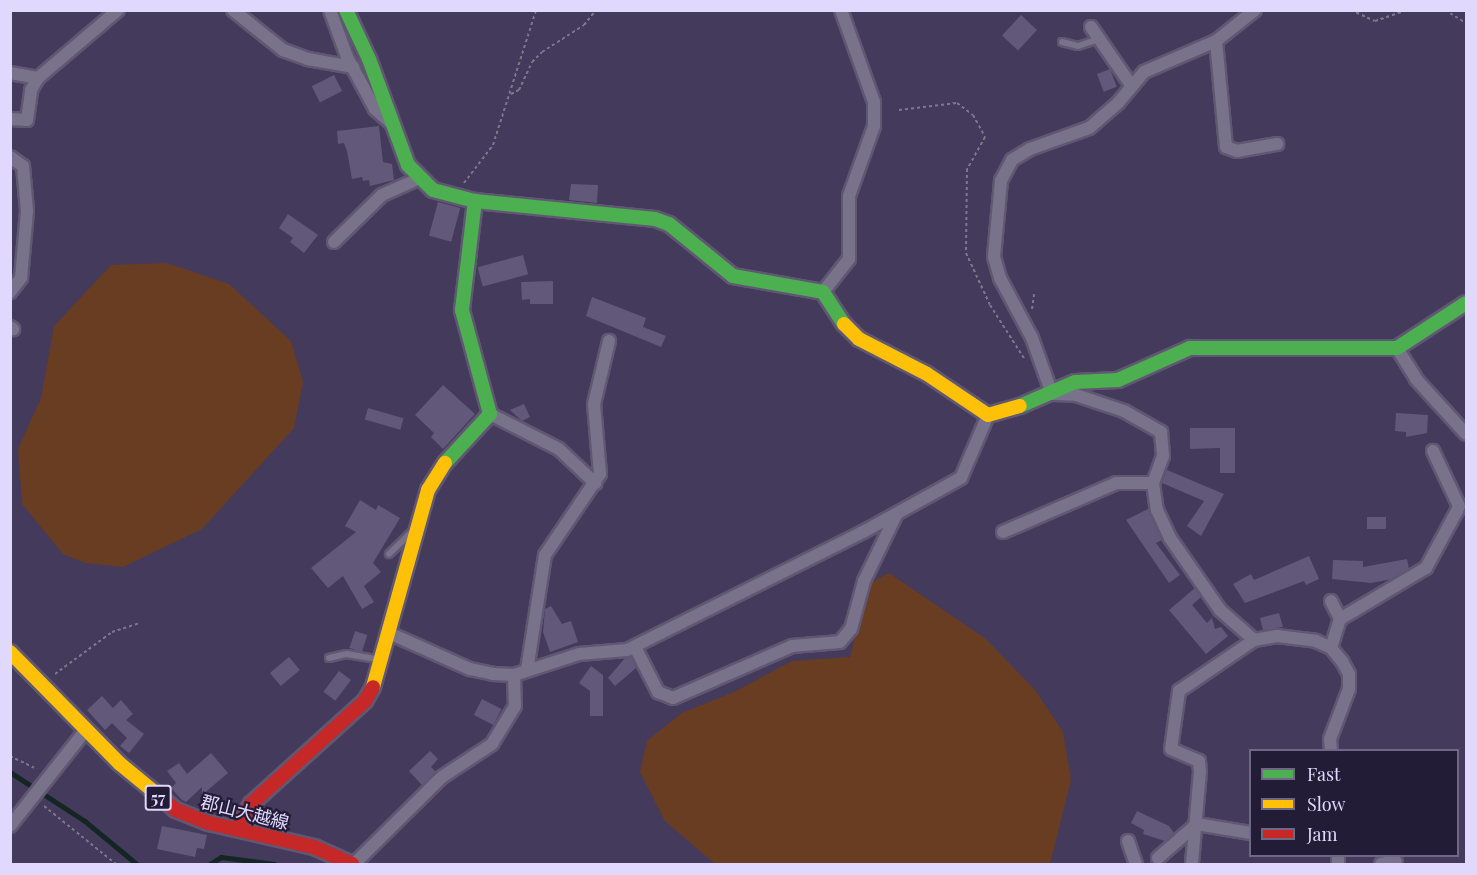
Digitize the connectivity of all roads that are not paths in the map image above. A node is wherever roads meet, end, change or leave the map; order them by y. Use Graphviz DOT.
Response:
graph roads {
  1 [pos="118,10"];
  2 [pos="233,10"];
  3 [pos="330,10"];
  4 [pos="346,10"];
  5 [pos="841,10"];
  6 [pos="1255,10"];
  7 [pos="1091,27"];
  8 [pos="1099,39"];
  9 [pos="1216,41"];
  10 [pos="1062,42"];
  11 [pos="353,67"];
  12 [pos="10,73"];
  13 [pos="38,78"];
  14 [pos="1131,85"];
  15 [pos="10,119"];
  16 [pos="390,122"];
  17 [pos="1277,144"];
  18 [pos="10,157"];
  19 [pos="418,179"];
  20 [pos="475,201"];
  21 [pos="334,242"];
  22 [pos="10,292"];
  23 [pos="823,292"];
  24 [pos="1467,303"];
  25 [pos="609,341"];
  26 [pos="1397,348"];
  27 [pos="1052,394"];
  28 [pos="490,414"];
  29 [pos="988,415"];
  30 [pos="1467,434"];
  31 [pos="1433,451"];
  32 [pos="595,483"];
  33 [pos="1153,483"];
  34 [pos="896,515"];
  35 [pos="414,530"];
  36 [pos="1003,532"];
  37 [pos="389,554"];
  38 [pos="1331,601"];
  39 [pos="1340,620"];
  40 [pos="389,633"];
  41 [pos="1254,640"];
  42 [pos="635,647"];
  43 [pos="1331,648"];
  44 [pos="10,652"];
  45 [pos="328,658"];
  46 [pos="381,660"];
  47 [pos="527,670"];
  48 [pos="514,675"];
  49 [pos="85,731"];
  50 [pos="1331,749"];
  51 [pos="1197,824"];
  52 [pos="10,826"];
  53 [pos="237,829"];
  54 [pos="1249,833"];
  55 [pos="1128,841"];
  56 [pos="1154,844"];
  57 [pos="1157,861"];
  58 [pos="1396,861"];
  59 [pos="1192,863"];
  60 [pos="353,864"];
  61 [pos="1136,864"];
  62 [pos="1381,864"];
  1 -- 13 [label="street"];
  2 -- 11 [label="street"];
  3 -- 11 [label="street"];
  4 -- 16 [label="street"];
  5 -- 23 [label="street"];
  6 -- 9 [label="street"];
  7 -- 8 [label="street"];
  8 -- 10 [label="lane"];
  8 -- 14 [label="street"];
  9 -- 14 [label="street"];
  9 -- 17 [label="street"];
  11 -- 16 [label="street"];
  12 -- 13 [label="street"];
  13 -- 15 [label="street"];
  14 -- 27 [label="street"];
  16 -- 19 [label="street"];
  18 -- 22 [label="street"];
  19 -- 20 [label="street"];
  19 -- 21 [label="street"];
  20 -- 23 [label="street"];
  20 -- 28 [label="street"];
  23 -- 29 [label="street"];
  24 -- 26 [label="street"];
  25 -- 32 [label="street"];
  26 -- 27 [label="street"];
  26 -- 30 [label="street"];
  27 -- 29 [label="street"];
  27 -- 33 [label="street"];
  28 -- 32 [label="street"];
  28 -- 35 [label="street"];
  29 -- 34 [label="street"];
  31 -- 39 [label="street"];
  32 -- 47 [label="street"];
  33 -- 36 [label="street"];
  33 -- 41 [label="street"];
  34 -- 42 [label="street"];
  34 -- 42 [label="street"];
  35 -- 37 [label="lane"];
  35 -- 40 [label="street"];
  38 -- 39 [label="street"];
  39 -- 43 [label="street"];
  40 -- 46 [label="street"];
  40 -- 48 [label="street"];
  41 -- 43 [label="street"];
  41 -- 51 [label="street"];
  42 -- 47 [label="street"];
  43 -- 50 [label="street"];
  44 -- 49 [label="street, 郡山大越線 / 57"];
  45 -- 46 [label="lane"];
  46 -- 53 [label="street"];
  47 -- 48 [label="street"];
  48 -- 60 [label="street"];
  49 -- 52 [label="street"];
  49 -- 53 [label="street, 郡山大越線 / 57"];
  51 -- 54 [label="street"];
  51 -- 57 [label="street"];
  51 -- 59 [label="street"];
  53 -- 60 [label="street, 郡山大越線 / 57"];
  55 -- 61 [label="street"];
  56 -- 57 [label="street"];
  58 -- 62 [label="street"];
}
